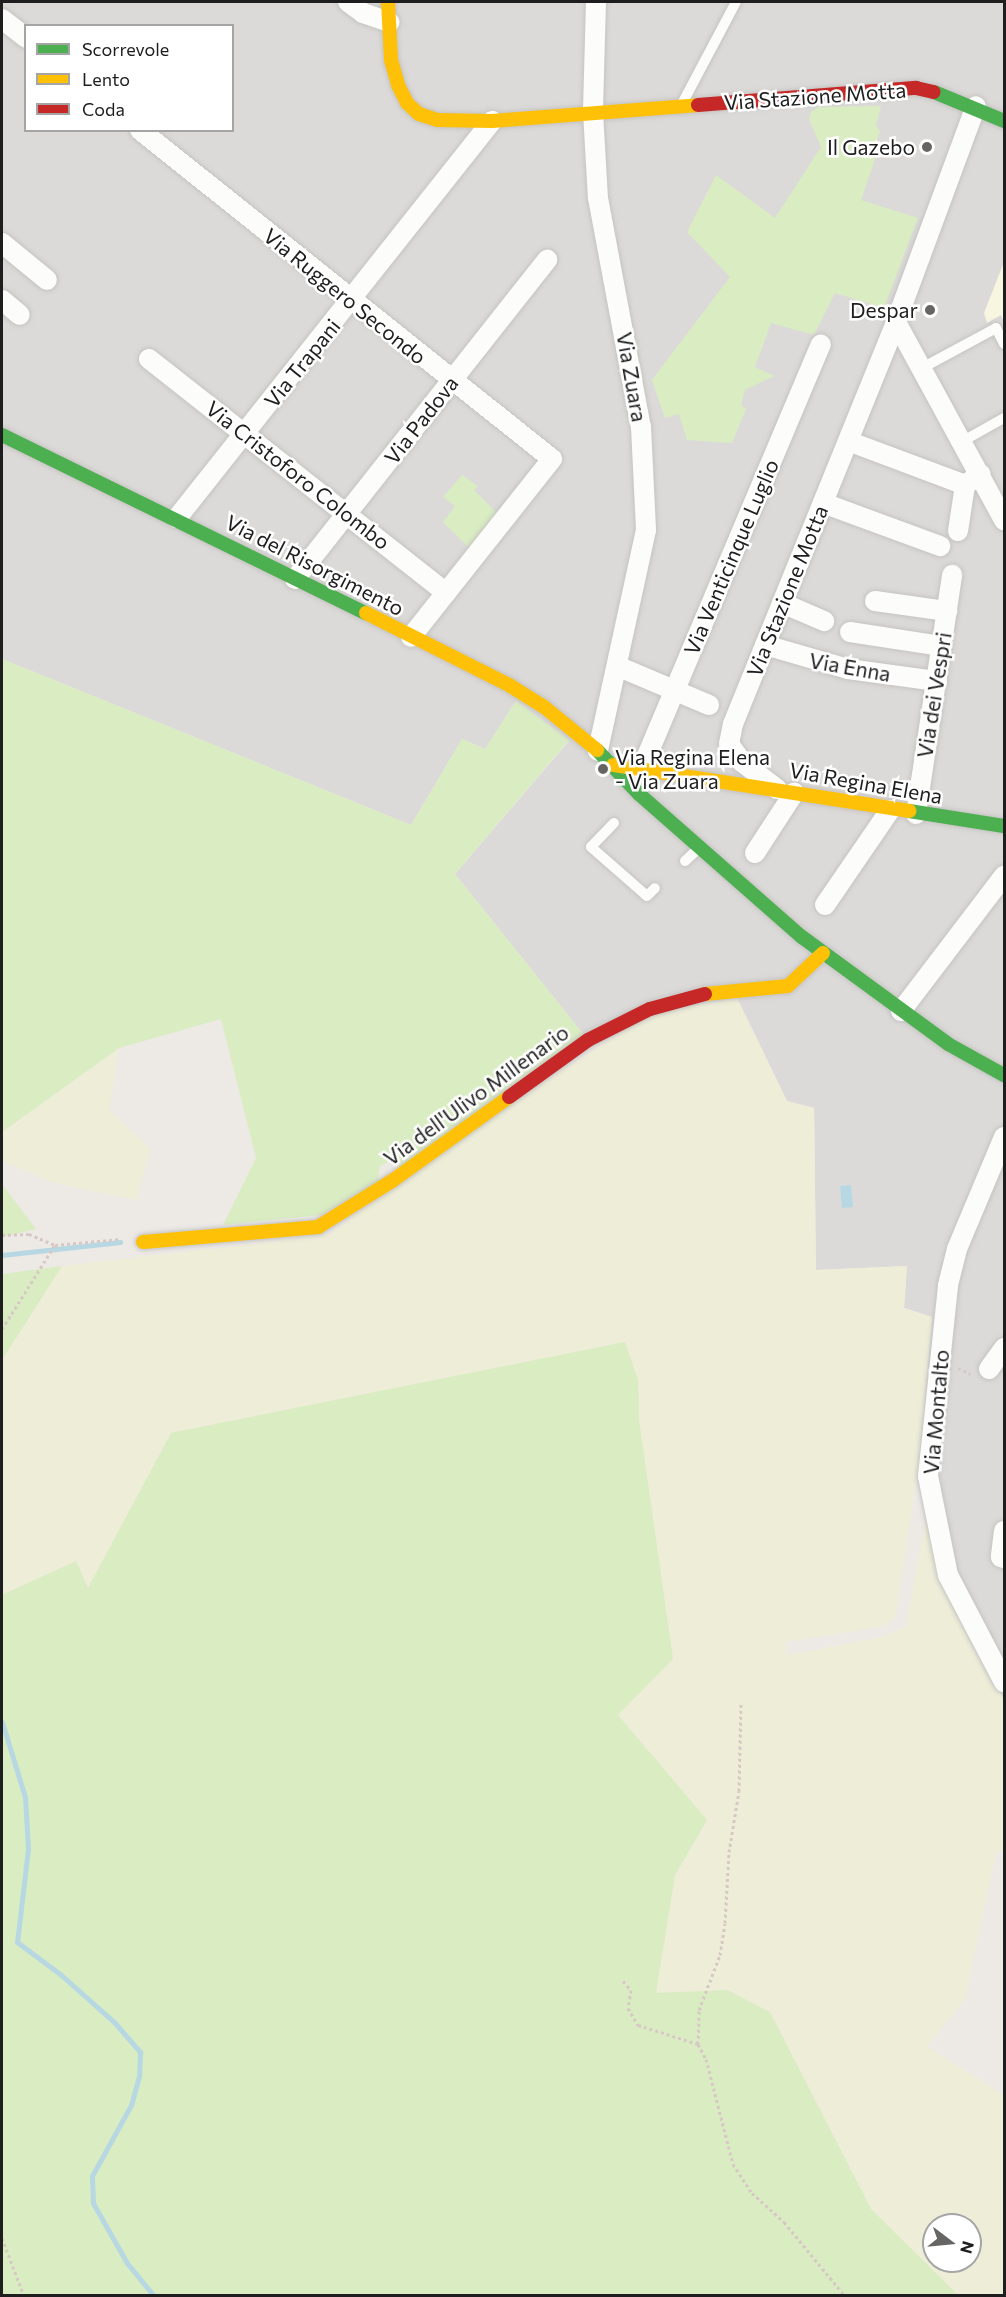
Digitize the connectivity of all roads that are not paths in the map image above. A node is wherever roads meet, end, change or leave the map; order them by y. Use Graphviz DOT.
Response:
graph roads {
  1 [pos="348,2"];
  2 [pos="388,2"];
  3 [pos="596,2"];
  4 [pos="736,2"];
  5 [pos="2,19"];
  6 [pos="389,22"];
  7 [pos="24,36"];
  8 [pos="682,105"];
  9 [pos="976,106"];
  10 [pos="593,112"];
  11 [pos="1005,121"];
  12 [pos="492,122"];
  13 [pos="142,132"];
  14 [pos="2,243"];
  15 [pos="548,260"];
  16 [pos="47,280"];
  17 [pos="2,300"];
  18 [pos="352,301"];
  19 [pos="20,315"];
  20 [pos="896,322"];
  21 [pos="821,344"];
  22 [pos="1005,344"];
  23 [pos="149,359"];
  24 [pos="922,368"];
  25 [pos="452,381"];
  26 [pos="1005,418"];
  27 [pos="245,434"];
  28 [pos="2,435"];
  29 [pos="848,441"];
  30 [pos="963,441"];
  31 [pos="981,474"];
  32 [pos="965,485"];
  33 [pos="823,503"];
  34 [pos="1002,509"];
  35 [pos="348,512"];
  36 [pos="177,518"];
  37 [pos="958,531"];
  38 [pos="940,546"];
  39 [pos="952,575"];
  40 [pos="295,579"];
  41 [pos="446,593"];
  42 [pos="875,601"];
  43 [pos="782,603"];
  44 [pos="947,611"];
  45 [pos="824,621"];
  46 [pos="850,632"];
  47 [pos="411,637"];
  48 [pos="765,645"];
  49 [pos="942,646"];
  50 [pos="616,666"];
  51 [pos="937,681"];
  52 [pos="675,690"];
  53 [pos="709,705"];
  54 [pos="598,751"];
  55 [pos="613,765"];
  56 [pos="641,770"];
  57 [pos="785,791"];
  58 [pos="890,810"];
  59 [pos="916,814"];
  60 [pos="614,822"];
  61 [pos="1005,826"];
  62 [pos="700,846"];
  63 [pos="755,853"];
  64 [pos="685,861"];
  65 [pos="1005,876"];
  66 [pos="655,888"];
  67 [pos="825,905"];
  68 [pos="823,953"];
  69 [pos="901,1011"];
  70 [pos="1005,1075"];
  71 [pos="1005,1137"];
  72 [pos="144,1242"];
  73 [pos="1005,1348"];
  74 [pos="989,1369"];
  75 [pos="1005,1531"];
  76 [pos="1005,1558"];
  77 [pos="1005,1682"];
  1 -- 6 [label="street"];
  2 -- 6 [label="street, Via Stazione Motta"];
  3 -- 10 [label="street, Via Zuara"];
  4 -- 8 [label="lane"];
  5 -- 7 [label="street"];
  6 -- 12 [label="street, Via Stazione Motta"];
  8 -- 9 [label="street, Via Stazione Motta"];
  8 -- 10 [label="street, Via Stazione Motta"];
  9 -- 11 [label="street"];
  9 -- 20 [label="street, Via Stazione Motta"];
  10 -- 12 [label="street, Via Stazione Motta"];
  10 -- 50 [label="street, Via Zuara"];
  12 -- 18 [label="street, Via Trapani"];
  13 -- 18 [label="street, Via Ruggero Secondo"];
  14 -- 16 [label="street"];
  15 -- 25 [label="street, Via Padova"];
  17 -- 19 [label="street"];
  18 -- 25 [label="street, Via Ruggero Secondo"];
  18 -- 27 [label="street, Via Trapani"];
  20 -- 24 [label="street"];
  20 -- 29 [label="street, Via Stazione Motta"];
  21 -- 52 [label="street, Via Venticinque Luglio"];
  22 -- 24 [label="lane"];
  23 -- 27 [label="street, Via Cristoforo Colombo"];
  24 -- 30 [label="street"];
  25 -- 35 [label="street, Via Padova"];
  25 -- 41 [label="street, Via Ruggero Secondo"];
  26 -- 30 [label="lane"];
  27 -- 35 [label="street, Via Cristoforo Colombo"];
  27 -- 36 [label="street, Via Trapani"];
  28 -- 36 [label="street, Via del Risorgimento"];
  29 -- 32 [label="street"];
  29 -- 33 [label="street, Via Stazione Motta"];
  30 -- 31 [label="street"];
  31 -- 32 [label="street"];
  31 -- 34 [label="street"];
  32 -- 37 [label="street"];
  33 -- 38 [label="street"];
  33 -- 43 [label="street, Via Stazione Motta"];
  35 -- 40 [label="street, Via Padova"];
  35 -- 41 [label="street, Via Cristoforo Colombo"];
  36 -- 40 [label="street, Via del Risorgimento"];
  39 -- 44 [label="street, Via dei Vespri"];
  40 -- 47 [label="street, Via del Risorgimento"];
  41 -- 47 [label="street"];
  42 -- 44 [label="street"];
  43 -- 45 [label="street"];
  43 -- 48 [label="street, Via Stazione Motta"];
  44 -- 49 [label="street, Via dei Vespri"];
  46 -- 49 [label="street"];
  47 -- 54 [label="street, Via del Risorgimento"];
  48 -- 51 [label="street, Via Enna"];
  48 -- 57 [label="street, Via Stazione Motta"];
  49 -- 51 [label="street, Via dei Vespri"];
  50 -- 52 [label="street"];
  50 -- 54 [label="street, Via Zuara"];
  51 -- 59 [label="street, Via dei Vespri"];
  52 -- 53 [label="street"];
  52 -- 56 [label="street, Via Venticinque Luglio"];
  54 -- 55 [label="street, Via del Risorgimento"];
  55 -- 56 [label="street, Via Regina Elena"];
  55 -- 62 [label="street, Via del Risorgimento"];
  56 -- 57 [label="street, Via Regina Elena"];
  57 -- 58 [label="street, Via Regina Elena"];
  57 -- 63 [label="street"];
  58 -- 59 [label="street, Via Regina Elena"];
  58 -- 67 [label="street"];
  59 -- 61 [label="street, Via Regina Elena"];
  60 -- 66 [label="lane"];
  62 -- 64 [label="lane"];
  62 -- 68 [label="street, Via del Risorgimento"];
  65 -- 69 [label="street"];
  68 -- 69 [label="street, Via del Risorgimento"];
  68 -- 72 [label="street, Via dell'Ulivo Millenario"];
  69 -- 70 [label="street, Via del Risorgimento"];
  71 -- 77 [label="street, Via Montalto"];
  73 -- 74 [label="street"];
  75 -- 76 [label="street"];
}
